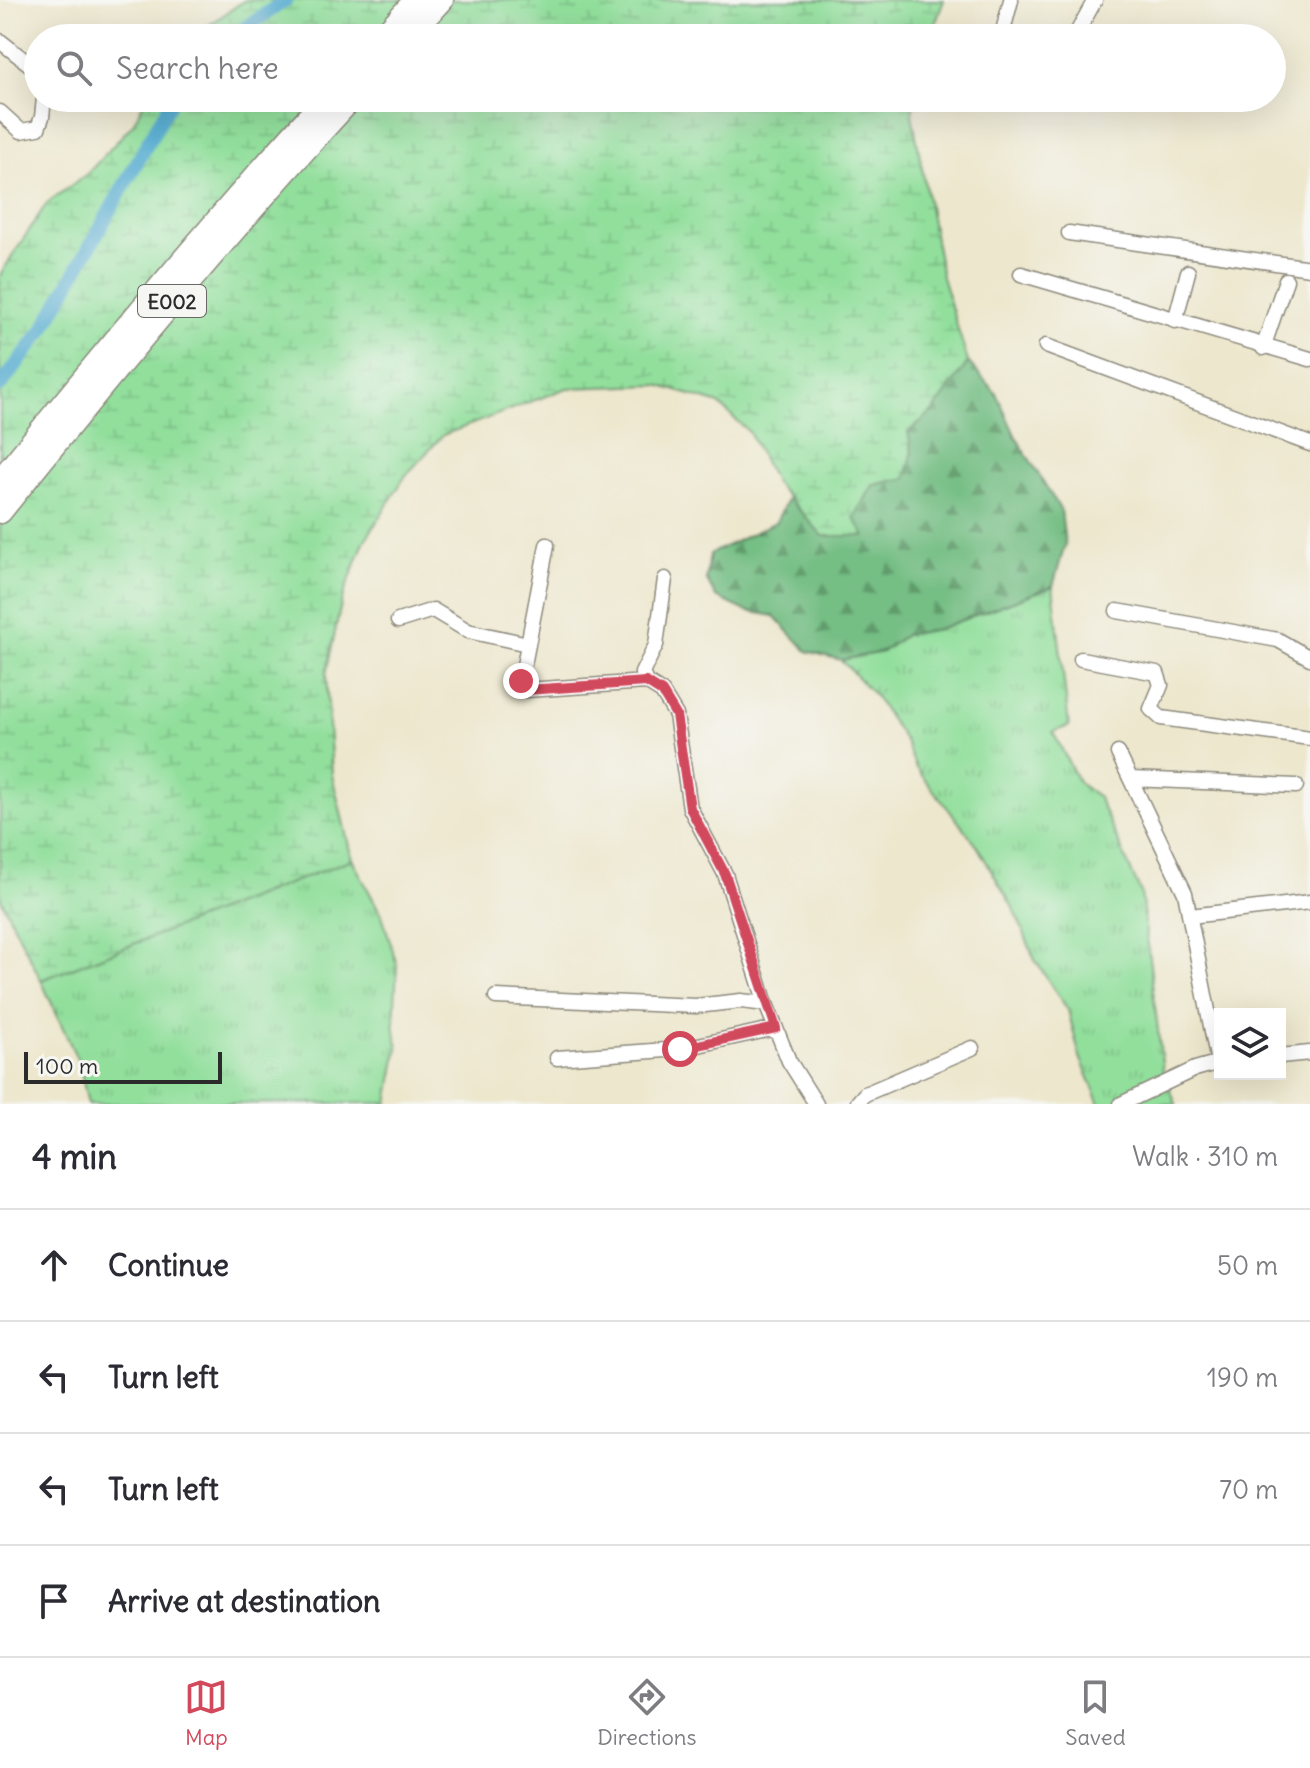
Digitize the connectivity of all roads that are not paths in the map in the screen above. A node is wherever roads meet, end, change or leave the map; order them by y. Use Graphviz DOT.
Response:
graph roads {
  1 [pos="417,0"];
  2 [pos="441,0"];
  3 [pos="1011,0"];
  4 [pos="1095,0"];
  5 [pos="395,24"];
  6 [pos="419,24"];
  7 [pos="1005,24"];
  8 [pos="1082,24"];
  9 [pos="0,41"];
  10 [pos="24,60"];
  11 [pos="0,112"];
  12 [pos="43,112"];
  13 [pos="314,112"];
  14 [pos="338,112"];
  15 [pos="1069,233"];
  16 [pos="1310,268"];
  17 [pos="1188,272"];
  18 [pos="1021,274"];
  19 [pos="1286,280"];
  20 [pos="1175,321"];
  21 [pos="1046,346"];
  22 [pos="1263,348"];
  23 [pos="1310,359"];
  24 [pos="1310,444"];
  25 [pos="0,482"];
  26 [pos="0,511"];
  27 [pos="547,545"];
  28 [pos="665,579"];
  29 [pos="1117,611"];
  30 [pos="398,621"];
  31 [pos="528,644"];
  32 [pos="1310,658"];
  33 [pos="1081,659"];
  34 [pos="646,682"];
  35 [pos="1310,738"];
  36 [pos="1118,753"];
  37 [pos="1131,779"];
  38 [pos="1296,786"];
  39 [pos="1310,902"];
  40 [pos="1190,916"];
  41 [pos="496,997"];
  42 [pos="766,1004"];
  43 [pos="776,1028"];
  44 [pos="1214,1037"];
  45 [pos="972,1048"];
  46 [pos="1310,1053"];
  47 [pos="1286,1055"];
  48 [pos="557,1058"];
  49 [pos="1214,1063"];
  50 [pos="854,1103"];
  51 [pos="816,1104"];
  52 [pos="1121,1104"];
  1 -- 5 [label="highway"];
  2 -- 6 [label="highway"];
  3 -- 7 [label="street"];
  4 -- 8 [label="street"];
  9 -- 10 [label="street"];
  11 -- 12 [label="street"];
  13 -- 25 [label="highway, E002"];
  14 -- 26 [label="highway, E002"];
  15 -- 16 [label="street"];
  17 -- 20 [label="street"];
  18 -- 20 [label="street"];
  19 -- 22 [label="street"];
  20 -- 22 [label="street"];
  21 -- 24 [label="street"];
  22 -- 23 [label="street"];
  27 -- 31 [label="street"];
  28 -- 34 [label="street"];
  29 -- 32 [label="street"];
  30 -- 31 [label="street"];
  31 -- 34 [label="street"];
  33 -- 35 [label="street"];
  34 -- 42 [label="street"];
  36 -- 37 [label="street"];
  37 -- 38 [label="street"];
  37 -- 40 [label="street"];
  39 -- 40 [label="street"];
  40 -- 44 [label="street"];
  41 -- 42 [label="street"];
  42 -- 43 [label="street"];
  43 -- 48 [label="street"];
  43 -- 51 [label="street"];
  45 -- 50 [label="street"];
  46 -- 47 [label="street"];
  49 -- 52 [label="street"];
}
